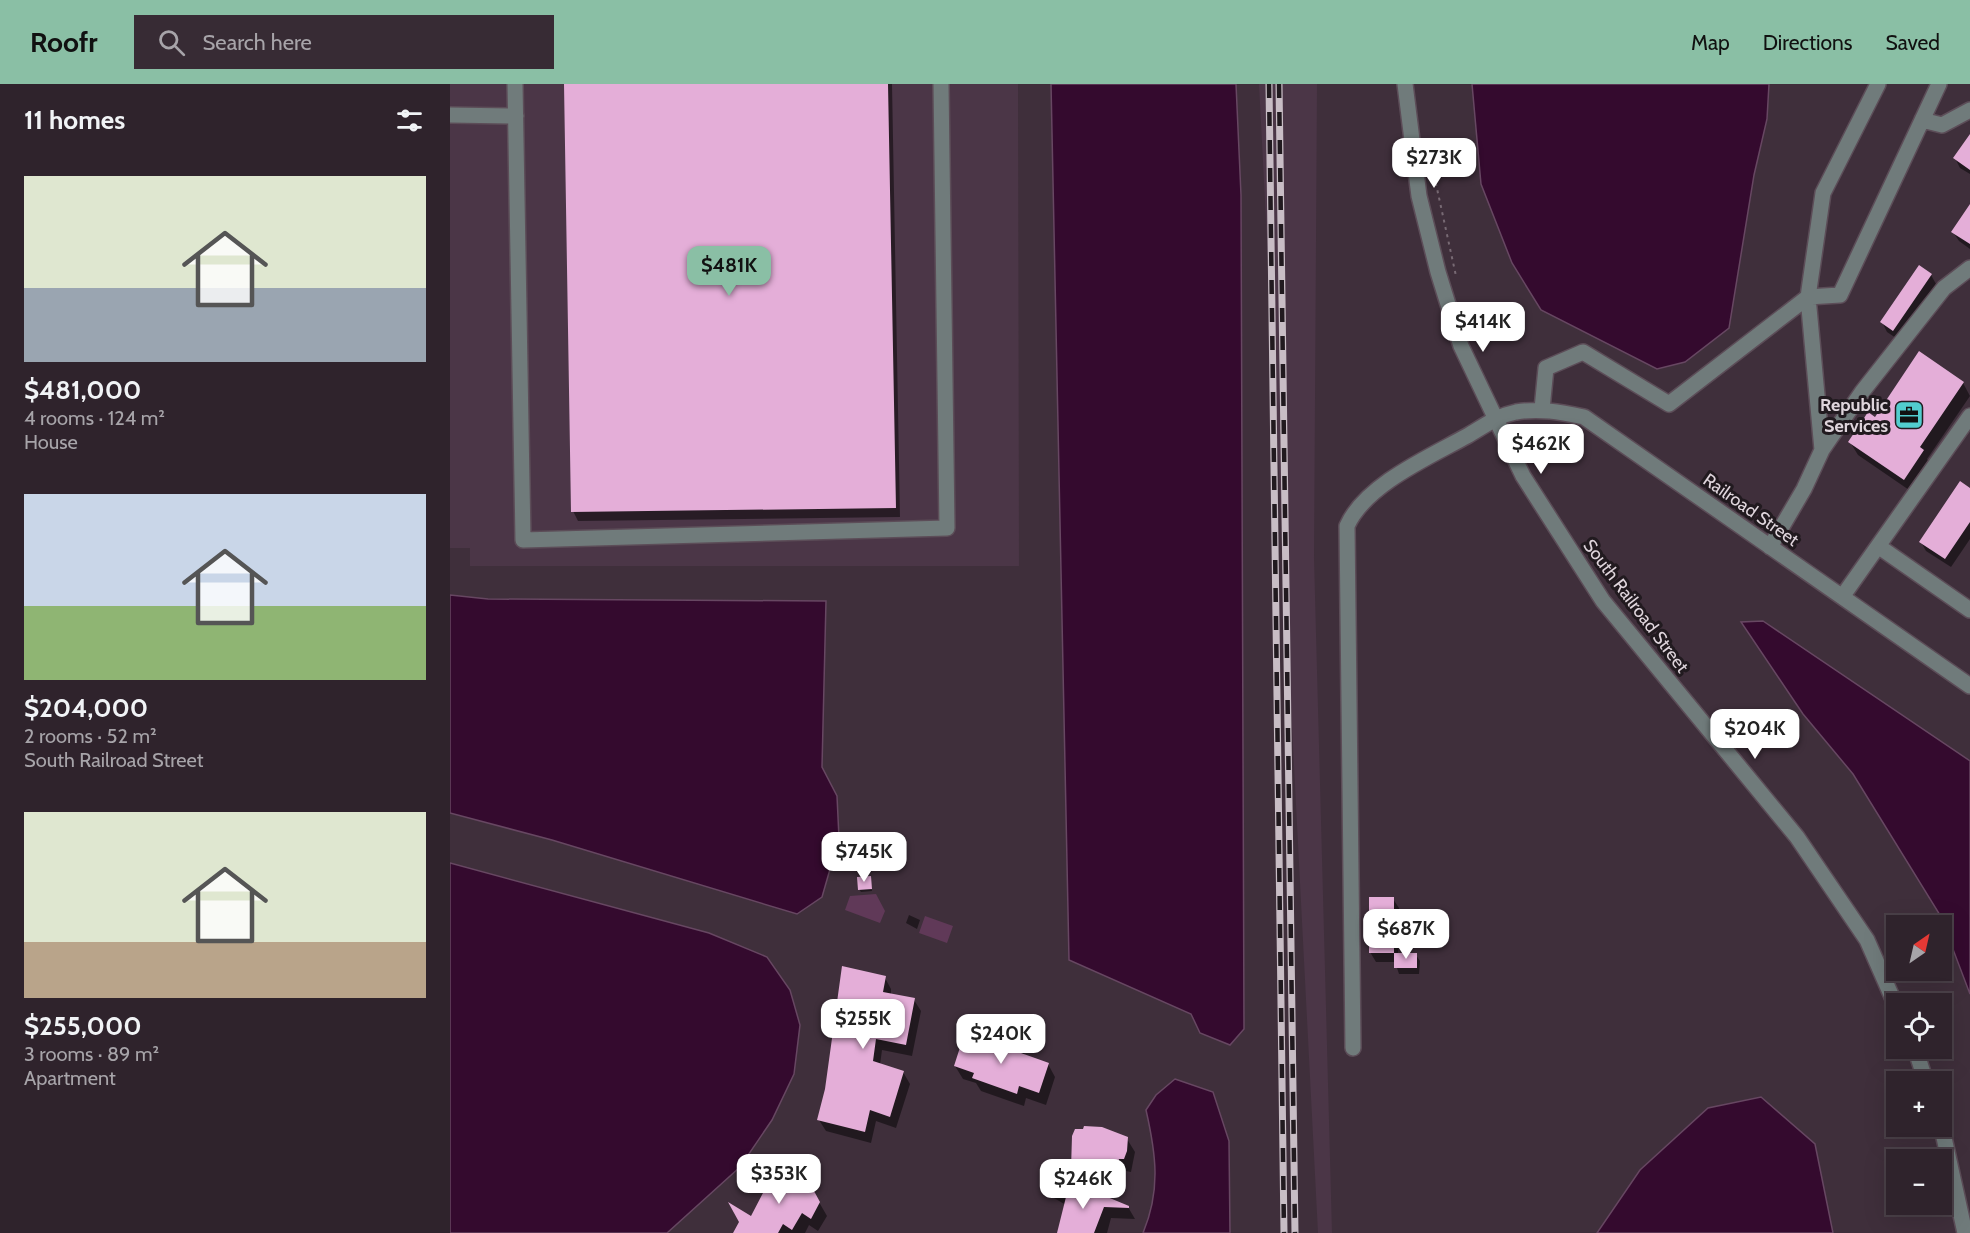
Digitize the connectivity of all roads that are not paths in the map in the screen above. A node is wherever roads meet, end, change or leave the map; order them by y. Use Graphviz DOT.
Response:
graph roads {
  1 [pos="515,84"];
  2 [pos="941,84"];
  3 [pos="1406,84"];
  4 [pos="1878,84"];
  5 [pos="1939,84"];
  6 [pos="1970,110"];
  7 [pos="450,115"];
  8 [pos="516,116"];
  9 [pos="1922,120"];
  10 [pos="1968,272"];
  11 [pos="1808,297"];
  12 [pos="1542,409"];
  13 [pos="1495,418"];
  14 [pos="1968,425"];
  15 [pos="1822,450"];
  16 [pos="1878,546"];
  17 [pos="1770,547"];
  18 [pos="1842,597"];
  19 [pos="1970,610"];
  20 [pos="1970,686"];
  21 [pos="1890,993"];
  22 [pos="1353,1048"];
  23 [pos="1944,1137"];
  24 [pos="1965,1233"];
  1 -- 8 [label="street"];
  2 -- 8 [label="street"];
  3 -- 13 [label="street, South Railroad Street"];
  4 -- 11 [label="street"];
  5 -- 9 [label="street"];
  6 -- 9 [label="street"];
  7 -- 8 [label="street"];
  9 -- 11 [label="street"];
  10 -- 15 [label="street"];
  11 -- 12 [label="street"];
  11 -- 15 [label="street"];
  12 -- 13 [label="street, Railroad Street"];
  12 -- 17 [label="street, Railroad Street"];
  13 -- 21 [label="street, South Railroad Street"];
  13 -- 22 [label="street, Railroad Street"];
  14 -- 16 [label="street"];
  15 -- 17 [label="street"];
  16 -- 18 [label="street"];
  16 -- 19 [label="street"];
  17 -- 18 [label="street, Railroad Street"];
  18 -- 20 [label="street, Railroad Street"];
  23 -- 24 [label="street"];
}
